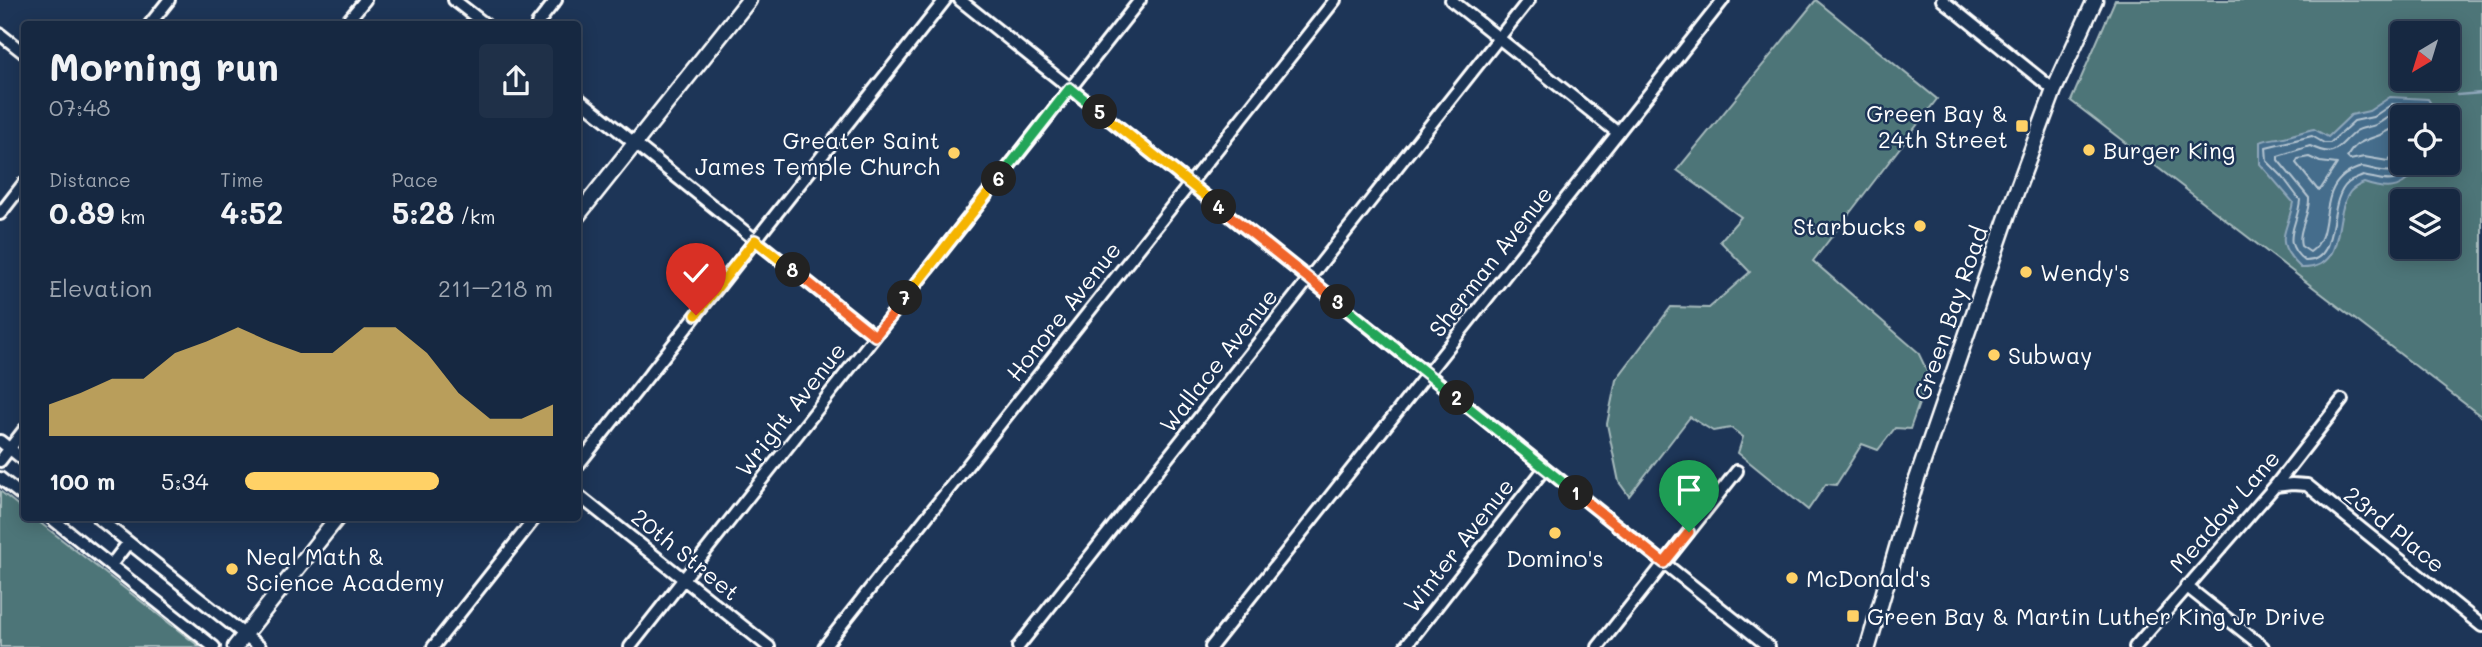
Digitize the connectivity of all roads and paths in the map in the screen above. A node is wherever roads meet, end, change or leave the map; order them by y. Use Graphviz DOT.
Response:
graph roads {
  1 [pos="169,0"];
  2 [pos="365,0"];
  3 [pos="454,0"];
  4 [pos="556,0"];
  5 [pos="749,0"];
  6 [pos="945,0"];
  7 [pos="960,0"];
  8 [pos="1140,0"];
  9 [pos="1335,0"];
  10 [pos="1451,0"];
  11 [pos="1529,0"];
  12 [pos="1723,0"];
  13 [pos="1942,0"];
  14 [pos="2095,0"];
  15 [pos="152,21"];
  16 [pos="348,21"];
  17 [pos="481,21"];
  18 [pos="539,21"];
  19 [pos="0,34"];
  20 [pos="1499,38"];
  21 [pos="21,51"];
  22 [pos="1070,88"];
  23 [pos="2054,90"];
  24 [pos="581,100"];
  25 [pos="1618,133"];
  26 [pos="635,144"];
  27 [pos="1190,184"];
  28 [pos="21,187"];
  29 [pos="581,211"];
  30 [pos="0,215"];
  31 [pos="755,240"];
  32 [pos="1308,279"];
  33 [pos="875,336"];
  34 [pos="1427,374"];
  35 [pos="2342,400"];
  36 [pos="21,434"];
  37 [pos="0,440"];
  38 [pos="10,449"];
  39 [pos="21,458"];
  40 [pos="0,461"];
  41 [pos="581,461"];
  42 [pos="1545,468"];
  43 [pos="1737,471"];
  44 [pos="0,478"];
  45 [pos="2275,486"];
  46 [pos="21,495"];
  47 [pos="581,497"];
  48 [pos="55,521"];
  49 [pos="101,521"];
  50 [pos="335,521"];
  51 [pos="533,521"];
  52 [pos="128,543"];
  53 [pos="1664,563"];
  54 [pos="111,565"];
  55 [pos="683,579"];
  56 [pos="2186,586"];
  57 [pos="2482,626"];
  58 [pos="244,635"];
  59 [pos="214,647"];
  60 [pos="235,647"];
  61 [pos="260,647"];
  62 [pos="433,647"];
  63 [pos="630,647"];
  64 [pos="769,647"];
  65 [pos="824,647"];
  66 [pos="1018,647"];
  67 [pos="1211,647"];
  68 [pos="1405,647"];
  69 [pos="1598,647"];
  70 [pos="1769,647"];
  71 [pos="1868,647"];
  72 [pos="2135,647"];
  73 [pos="2263,647"];
  1 -- 15 [label="street"];
  2 -- 16 [label="street"];
  3 -- 17 [label="street"];
  4 -- 18 [label="street"];
  5 -- 26 [label="main road"];
  6 -- 31 [label="street"];
  7 -- 22 [label="street"];
  8 -- 22 [label="street, Wright Avenue"];
  9 -- 27 [label="street, Honore Avenue"];
  10 -- 20 [label="street"];
  11 -- 20 [label="street, Wallace Avenue"];
  12 -- 25 [label="street, Sherman Avenue"];
  13 -- 23 [label="street"];
  14 -- 23 [label="main road, Green Bay Road"];
  19 -- 21 [label="street"];
  20 -- 25 [label="street"];
  20 -- 32 [label="street, Wallace Avenue"];
  22 -- 27 [label="street"];
  22 -- 33 [label="street, Wright Avenue"];
  23 -- 71 [label="main road, Green Bay Road"];
  24 -- 26 [label="street"];
  25 -- 34 [label="street, Sherman Avenue"];
  26 -- 29 [label="main road"];
  26 -- 31 [label="street"];
  27 -- 32 [label="street"];
  27 -- 65 [label="street, Honore Avenue"];
  28 -- 30 [label="street"];
  31 -- 33 [label="street"];
  31 -- 41 [label="street"];
  32 -- 34 [label="street"];
  32 -- 66 [label="street, Wallace Avenue"];
  33 -- 55 [label="street, Wright Avenue"];
  34 -- 42 [label="street"];
  34 -- 67 [label="street, Sherman Avenue"];
  35 -- 45 [label="street, Meadow Lane"];
  36 -- 38 [label="street"];
  37 -- 38 [label="street"];
  38 -- 39 [label="street"];
  38 -- 40 [label="street"];
  42 -- 53 [label="street"];
  42 -- 68 [label="street, Winter Avenue"];
  43 -- 53 [label="street"];
  44 -- 46 [label="street"];
  45 -- 56 [label="street, Meadow Lane"];
  45 -- 57 [label="street, 23rd Place"];
  47 -- 55 [label="street, 20th Street"];
  48 -- 54 [label="street"];
  49 -- 52 [label="street"];
  50 -- 58 [label="main road"];
  51 -- 62 [label="street"];
  52 -- 54 [label="street"];
  52 -- 58 [label="street"];
  53 -- 69 [label="street"];
  53 -- 70 [label="street"];
  54 -- 59 [label="street"];
  55 -- 63 [label="street, Wright Avenue"];
  55 -- 64 [label="street, 20th Street"];
  56 -- 72 [label="street, Meadow Lane"];
  56 -- 73 [label="street"];
  58 -- 60 [label="main road"];
  58 -- 61 [label="street"];
}
